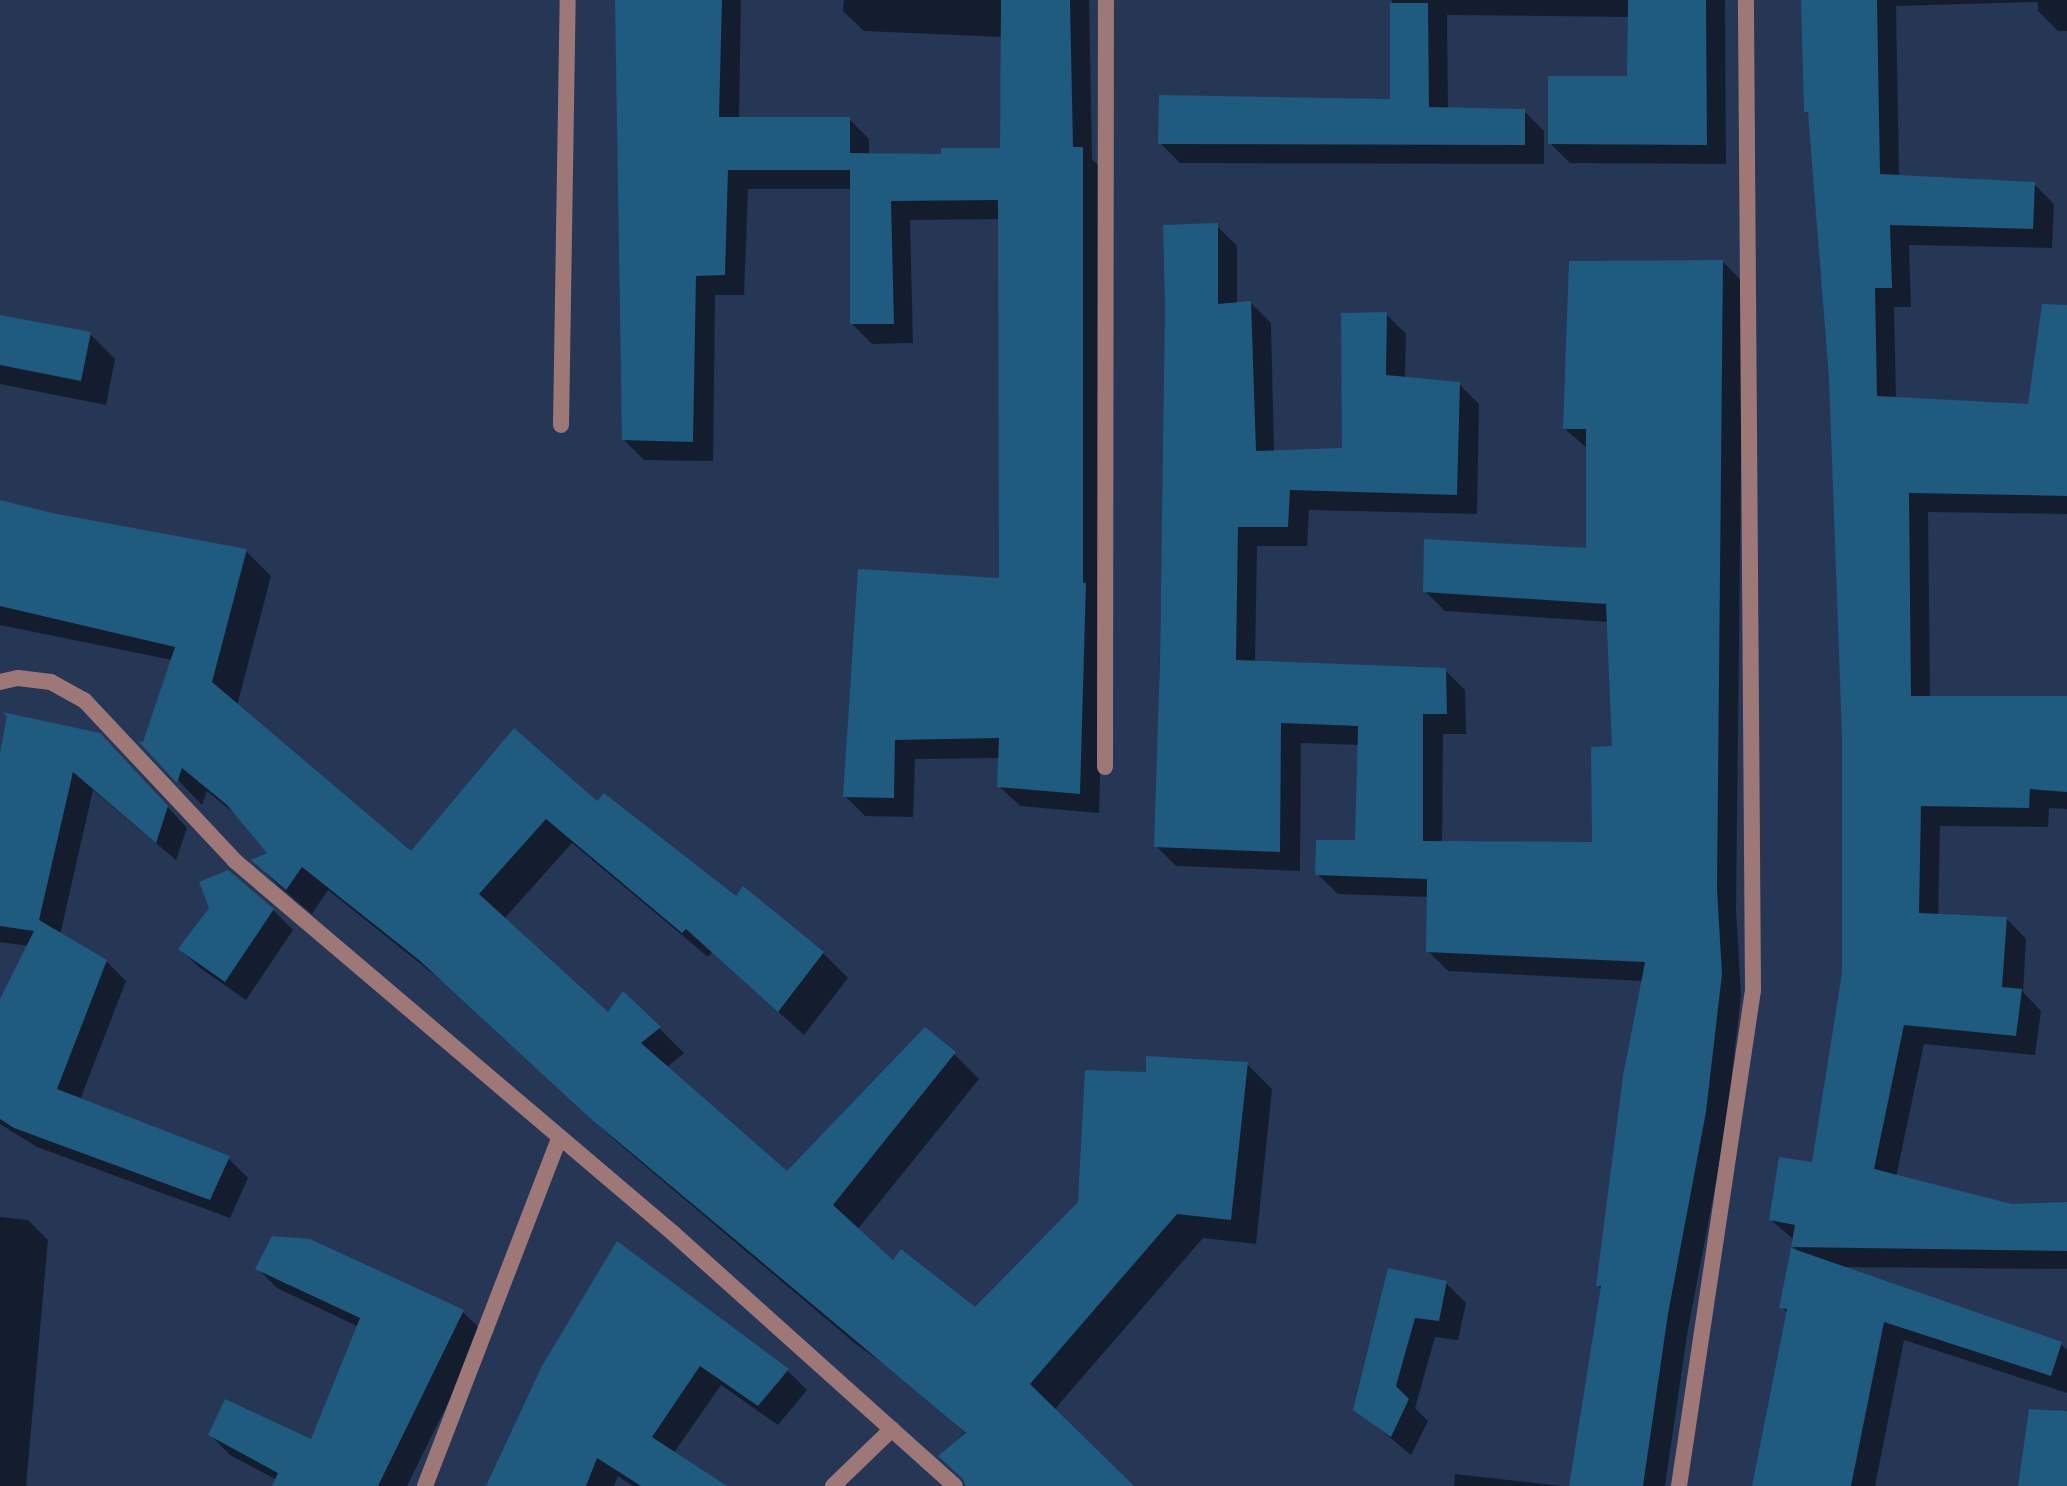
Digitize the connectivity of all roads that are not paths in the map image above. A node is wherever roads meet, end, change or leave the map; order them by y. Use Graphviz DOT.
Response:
graph roads {
  1 [pos="568,0"];
  2 [pos="1106,0"];
  3 [pos="1746,0"];
  4 [pos="561,425"];
  5 [pos="0,682"];
  6 [pos="1105,767"];
  7 [pos="560,1137"];
  8 [pos="892,1429"];
  9 [pos="425,1486"];
  10 [pos="833,1486"];
  11 [pos="955,1486"];
  12 [pos="1679,1486"];
  1 -- 4 [label="street"];
  2 -- 6 [label="street"];
  3 -- 12 [label="street"];
  5 -- 7 [label="street"];
  7 -- 8 [label="street"];
  7 -- 9 [label="street"];
  8 -- 10 [label="street"];
  8 -- 11 [label="street"];
}
